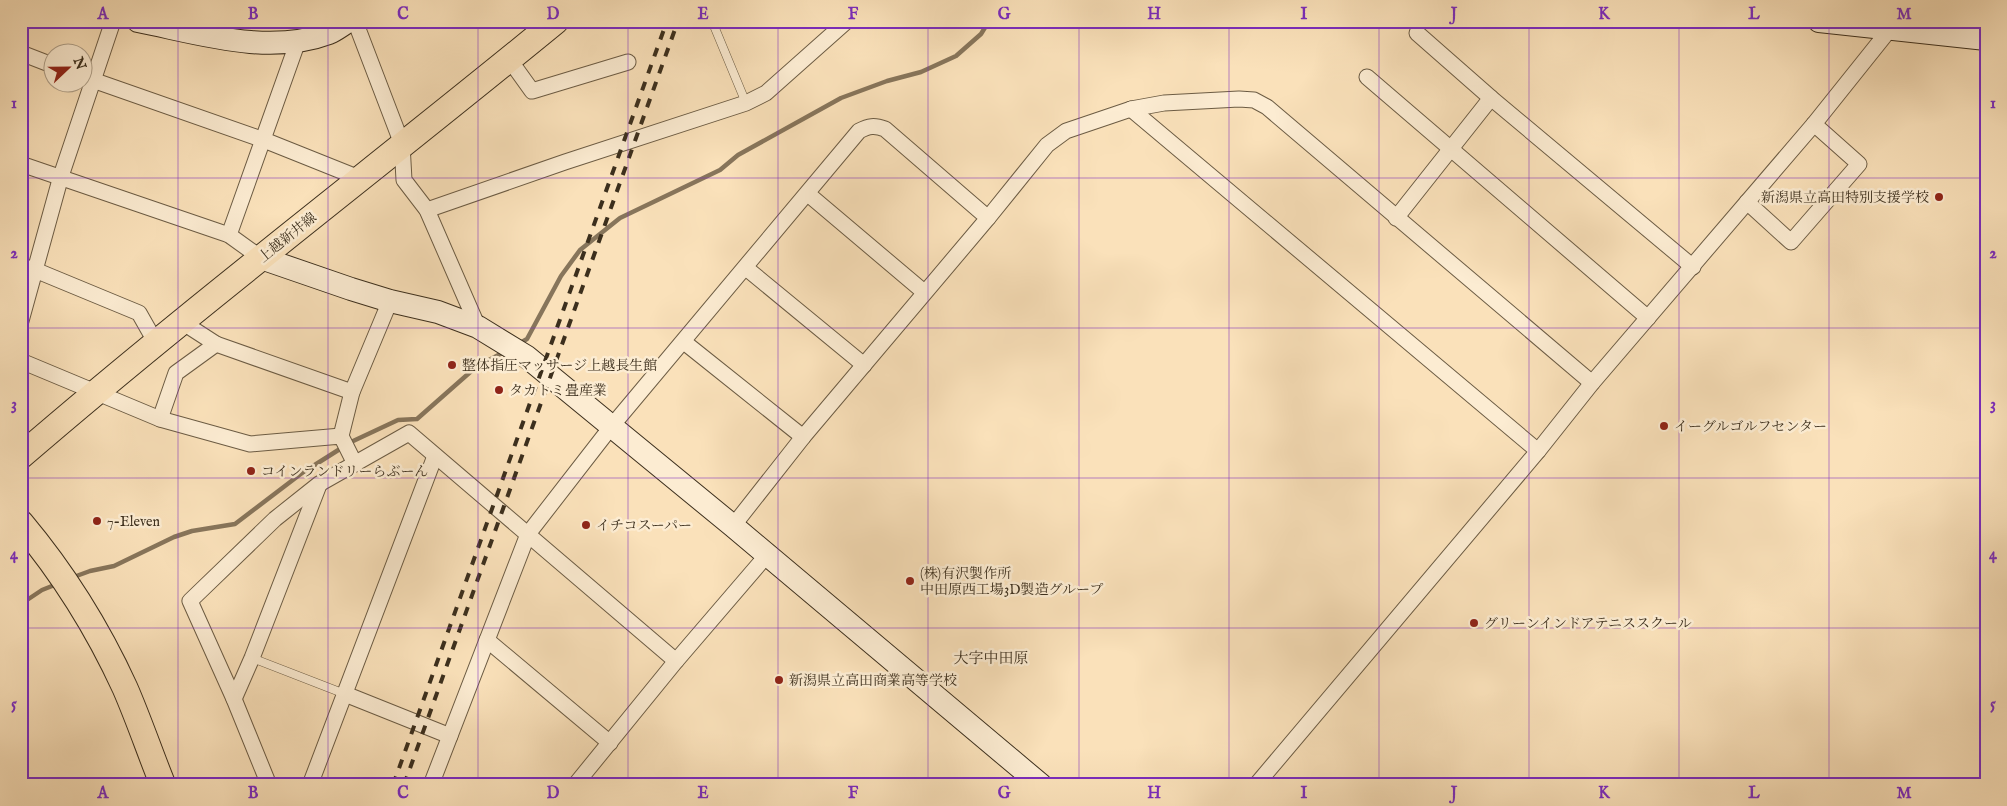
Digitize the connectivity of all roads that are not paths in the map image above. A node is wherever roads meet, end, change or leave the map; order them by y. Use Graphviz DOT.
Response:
graph roads {
  1 [pos="113,21"];
  2 [pos="138,21"];
  3 [pos="349,21"];
  4 [pos="355,21"];
  5 [pos="556,21"];
  6 [pos="712,21"];
  7 [pos="847,21"];
  8 [pos="1819,21"];
  9 [pos="1890,29"];
  10 [pos="1416,33"];
  11 [pos="1986,39"];
  12 [pos="298,41"];
  13 [pos="21,53"];
  14 [pos="509,59"];
  15 [pos="42,61"];
  16 [pos="628,62"];
  17 [pos="92,67"];
  18 [pos="1367,78"];
  19 [pos="92,80"];
  20 [pos="83,92"];
  21 [pos="1491,98"];
  22 [pos="746,103"];
  23 [pos="1131,109"];
  24 [pos="1814,124"];
  25 [pos="264,140"];
  26 [pos="402,144"];
  27 [pos="1450,149"];
  28 [pos="21,164"];
  29 [pos="61,176"];
  30 [pos="359,178"];
  31 [pos="808,194"];
  32 [pos="1747,202"];
  33 [pos="427,210"];
  34 [pos="988,218"];
  35 [pos="1396,218"];
  36 [pos="229,235"];
  37 [pos="261,258"];
  38 [pos="1693,267"];
  39 [pos="28,268"];
  40 [pos="746,268"];
  41 [pos="924,292"];
  42 [pos="390,301"];
  43 [pos="1648,318"];
  44 [pos="21,321"];
  45 [pos="182,322"];
  46 [pos="478,327"];
  47 [pos="684,342"];
  48 [pos="156,343"];
  49 [pos="216,344"];
  50 [pos="21,361"];
  51 [pos="864,365"];
  52 [pos="1592,383"];
  53 [pos="95,392"];
  54 [pos="352,392"];
  55 [pos="160,419"];
  56 [pos="611,427"];
  57 [pos="342,436"];
  58 [pos="802,437"];
  59 [pos="1538,450"];
  60 [pos="21,456"];
  61 [pos="435,456"];
  62 [pos="352,459"];
  63 [pos="319,484"];
  64 [pos="21,523"];
  65 [pos="733,526"];
  66 [pos="528,534"];
  67 [pos="767,555"];
  68 [pos="487,640"];
  69 [pos="252,658"];
  70 [pos="676,660"];
  71 [pos="344,694"];
  72 [pos="234,699"];
  73 [pos="450,736"];
  74 [pos="610,743"];
  75 [pos="160,784"];
  76 [pos="269,785"];
  77 [pos="310,785"];
  78 [pos="431,785"];
  79 [pos="575,785"];
  80 [pos="1041,785"];
  81 [pos="1256,785"];
  1 -- 17 [label="street"];
  2 -- 12 [label="street"];
  3 -- 12 [label="street"];
  4 -- 26 [label="street"];
  5 -- 14 [label="main road, 上越新井線"];
  6 -- 22 [label="lane"];
  7 -- 22 [label="street"];
  8 -- 9 [label="street"];
  9 -- 11 [label="street"];
  9 -- 24 [label="street"];
  10 -- 21 [label="street"];
  12 -- 25 [label="street"];
  13 -- 15 [label="street"];
  14 -- 16 [label="street"];
  14 -- 26 [label="main road, 上越新井線"];
  18 -- 27 [label="street"];
  19 -- 25 [label="street"];
  20 -- 29 [label="street"];
  21 -- 27 [label="street"];
  21 -- 38 [label="street"];
  22 -- 33 [label="street"];
  23 -- 34 [label="street"];
  23 -- 35 [label="street"];
  23 -- 59 [label="street"];
  24 -- 32 [label="street"];
  24 -- 32 [label="street"];
  25 -- 30 [label="street"];
  25 -- 36 [label="street"];
  26 -- 30 [label="main road, 上越新井線"];
  26 -- 33 [label="street"];
  27 -- 35 [label="street"];
  27 -- 43 [label="street"];
  28 -- 29 [label="street"];
  29 -- 36 [label="street"];
  29 -- 39 [label="street"];
  30 -- 37 [label="main road, 上越新井線"];
  31 -- 34 [label="street"];
  31 -- 40 [label="street"];
  31 -- 41 [label="street"];
  32 -- 38 [label="street"];
  33 -- 46 [label="street"];
  34 -- 41 [label="street"];
  35 -- 52 [label="street"];
  36 -- 37 [label="street"];
  37 -- 42 [label="street"];
  37 -- 45 [label="main road, 上越新井線"];
  38 -- 43 [label="street"];
  39 -- 44 [label="street"];
  39 -- 48 [label="street"];
  40 -- 47 [label="street"];
  40 -- 51 [label="street"];
  41 -- 51 [label="street"];
  42 -- 46 [label="street"];
  42 -- 54 [label="street"];
  43 -- 52 [label="street"];
  45 -- 48 [label="main road, 上越新井線"];
  45 -- 49 [label="street"];
  46 -- 56 [label="street"];
  47 -- 56 [label="street"];
  47 -- 58 [label="street"];
  48 -- 53 [label="main road, 上越新井線"];
  49 -- 54 [label="street"];
  49 -- 55 [label="street"];
  50 -- 53 [label="street"];
  51 -- 58 [label="street"];
  52 -- 59 [label="street"];
  53 -- 55 [label="street"];
  53 -- 60 [label="main road, 上越新井線"];
  54 -- 57 [label="street"];
  55 -- 57 [label="street"];
  56 -- 65 [label="street"];
  56 -- 66 [label="street"];
  57 -- 62 [label="street"];
  58 -- 65 [label="street"];
  59 -- 81 [label="street"];
  61 -- 62 [label="street"];
  61 -- 66 [label="street"];
  61 -- 71 [label="street"];
  62 -- 63 [label="street"];
  63 -- 69 [label="street"];
  63 -- 72 [label="street"];
  64 -- 75 [label="main road"];
  65 -- 67 [label="street"];
  66 -- 68 [label="street"];
  66 -- 70 [label="street"];
  67 -- 70 [label="street"];
  67 -- 80 [label="street"];
  68 -- 73 [label="street"];
  68 -- 74 [label="street"];
  69 -- 71 [label="lane"];
  69 -- 72 [label="street"];
  70 -- 74 [label="street"];
  71 -- 73 [label="street"];
  71 -- 77 [label="street"];
  72 -- 76 [label="street"];
  73 -- 78 [label="street"];
  74 -- 79 [label="street"];
}
